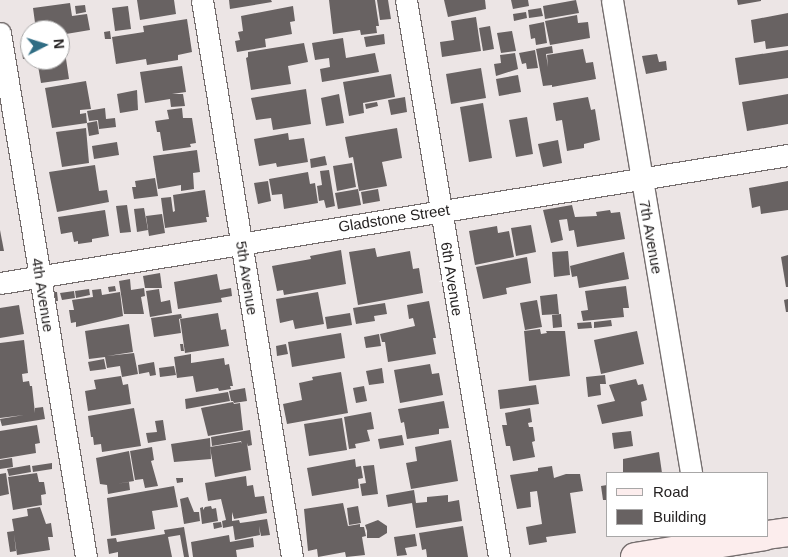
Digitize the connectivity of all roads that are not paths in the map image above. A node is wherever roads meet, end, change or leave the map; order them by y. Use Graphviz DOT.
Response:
graph roads {
  1 [pos="202,0"];
  2 [pos="406,0"];
  3 [pos="612,0"];
  4 [pos="0,32"];
  5 [pos="788,155"];
  6 [pos="642,180"];
  7 [pos="441,210"];
  8 [pos="241,243"];
  9 [pos="40,277"];
  10 [pos="0,283"];
  11 [pos="691,472"];
  12 [pos="788,532"];
  13 [pos="768,536"];
  14 [pos="760,537"];
  15 [pos="703,546"];
  16 [pos="86,557"];
  17 [pos="292,557"];
  18 [pos="498,557"];
  19 [pos="635,557"];
  1 -- 8 [label="street, 5th Avenue"];
  2 -- 7 [label="street, 6th Avenue"];
  3 -- 6 [label="street, 7th Avenue"];
  4 -- 9 [label="street, 4th Avenue"];
  5 -- 6 [label="street, Gladstone Street"];
  6 -- 7 [label="street, Gladstone Street"];
  6 -- 11 [label="street, 7th Avenue"];
  7 -- 8 [label="street, Gladstone Street"];
  7 -- 18 [label="street, 6th Avenue"];
  8 -- 9 [label="street, Gladstone Street"];
  8 -- 17 [label="street, 5th Avenue"];
  9 -- 10 [label="street, Gladstone Street"];
  9 -- 16 [label="street, 4th Avenue"];
  12 -- 13 [label="street"];
  14 -- 15 [label="street"];
  15 -- 19 [label="street"];
}
